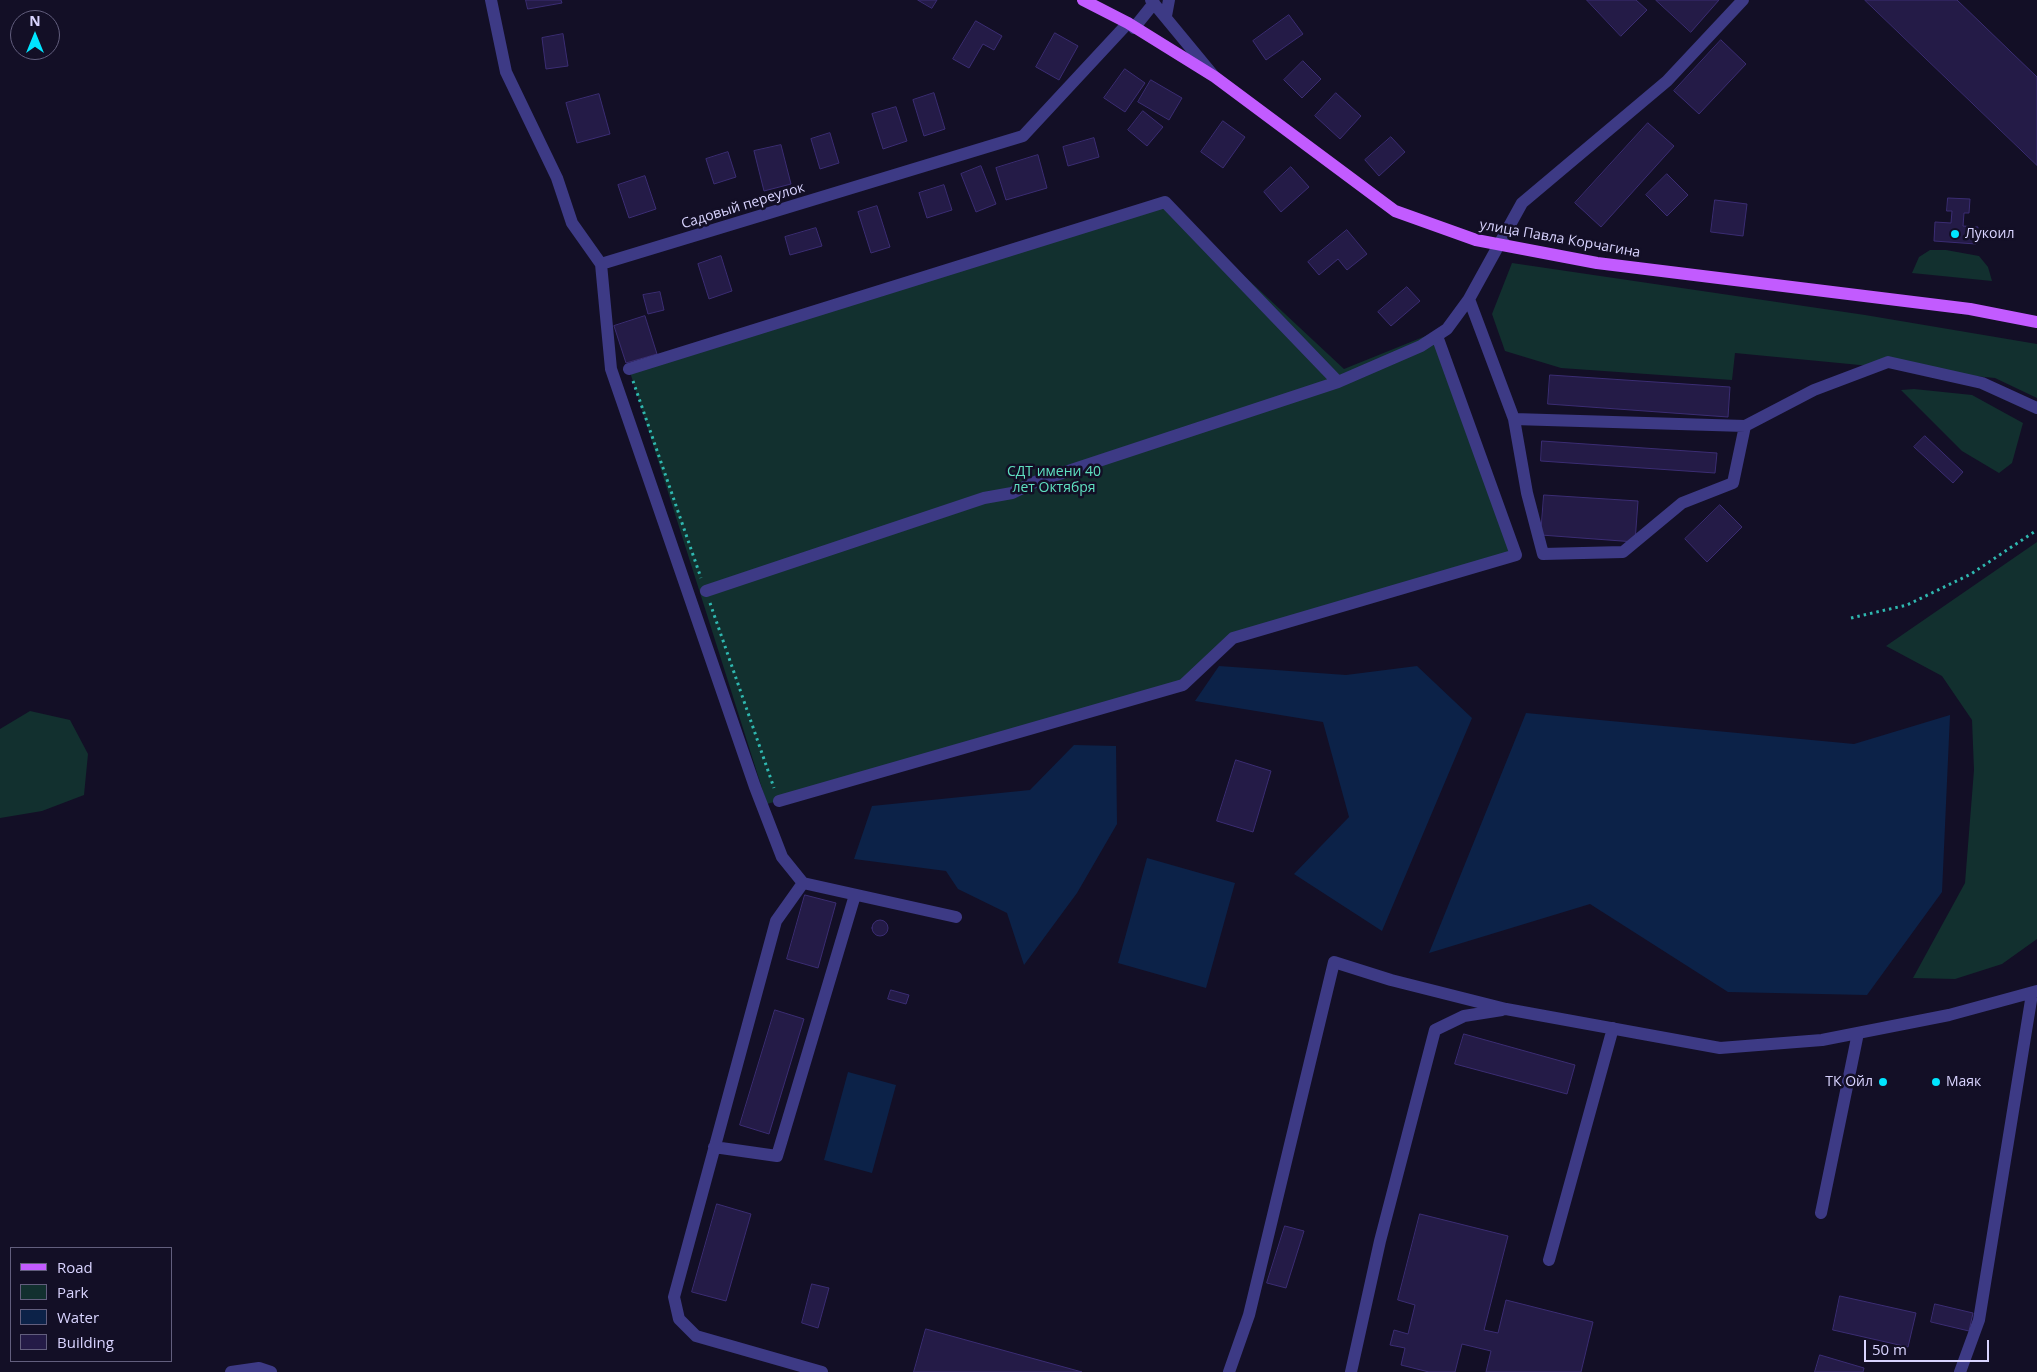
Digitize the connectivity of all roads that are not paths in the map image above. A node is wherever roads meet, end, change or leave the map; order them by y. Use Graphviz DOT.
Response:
graph roads {
  1 [pos="491,0"];
  2 [pos="1083,0"];
  3 [pos="1169,0"];
  4 [pos="1743,0"];
  5 [pos="1153,1"];
  6 [pos="1166,16"];
  7 [pos="1131,25"];
  8 [pos="1215,77"];
  9 [pos="1500,245"];
  10 [pos="601,264"];
  11 [pos="1469,298"];
  12 [pos="2037,322"];
  13 [pos="1437,336"];
  14 [pos="629,369"];
  15 [pos="1338,382"];
  16 [pos="2037,408"];
  17 [pos="1514,419"];
  18 [pos="1745,426"];
  19 [pos="706,591"];
  20 [pos="779,801"];
  21 [pos="803,883"];
  22 [pos="855,895"];
  23 [pos="956,917"];
  24 [pos="2035,992"];
  25 [pos="1506,1009"];
  26 [pos="1613,1028"];
  27 [pos="1858,1033"];
  28 [pos="714,1147"];
  29 [pos="1821,1213"];
  30 [pos="1549,1260"];
  31 [pos="231,1372"];
  32 [pos="271,1372"];
  33 [pos="822,1372"];
  34 [pos="1229,1372"];
  35 [pos="1351,1372"];
  36 [pos="1960,1372"];
  1 -- 10 [label="street"];
  2 -- 7 [label="main road, улица Павла Корчагина"];
  3 -- 6 [label="street"];
  4 -- 9 [label="street"];
  5 -- 6 [label="street"];
  5 -- 7 [label="street, Садовый переулок"];
  6 -- 8 [label="street"];
  7 -- 8 [label="main road, улица Павла Корчагина"];
  7 -- 10 [label="street, Садовый переулок"];
  8 -- 9 [label="main road, улица Павла Корчагина"];
  9 -- 11 [label="street"];
  9 -- 12 [label="main road, улица Павла Корчагина"];
  10 -- 21 [label="street"];
  11 -- 13 [label="street"];
  11 -- 17 [label="street"];
  13 -- 15 [label="street"];
  13 -- 20 [label="street"];
  14 -- 15 [label="street"];
  15 -- 19 [label="street"];
  16 -- 18 [label="street"];
  17 -- 18 [label="street"];
  17 -- 18 [label="street"];
  21 -- 22 [label="street"];
  21 -- 28 [label="street"];
  22 -- 23 [label="street"];
  22 -- 28 [label="street"];
  24 -- 27 [label="street"];
  24 -- 36 [label="street"];
  25 -- 26 [label="street"];
  25 -- 34 [label="street"];
  25 -- 35 [label="street"];
  26 -- 27 [label="street"];
  26 -- 30 [label="street"];
  27 -- 29 [label="street"];
  28 -- 33 [label="street"];
  31 -- 32 [label="street"];
}
